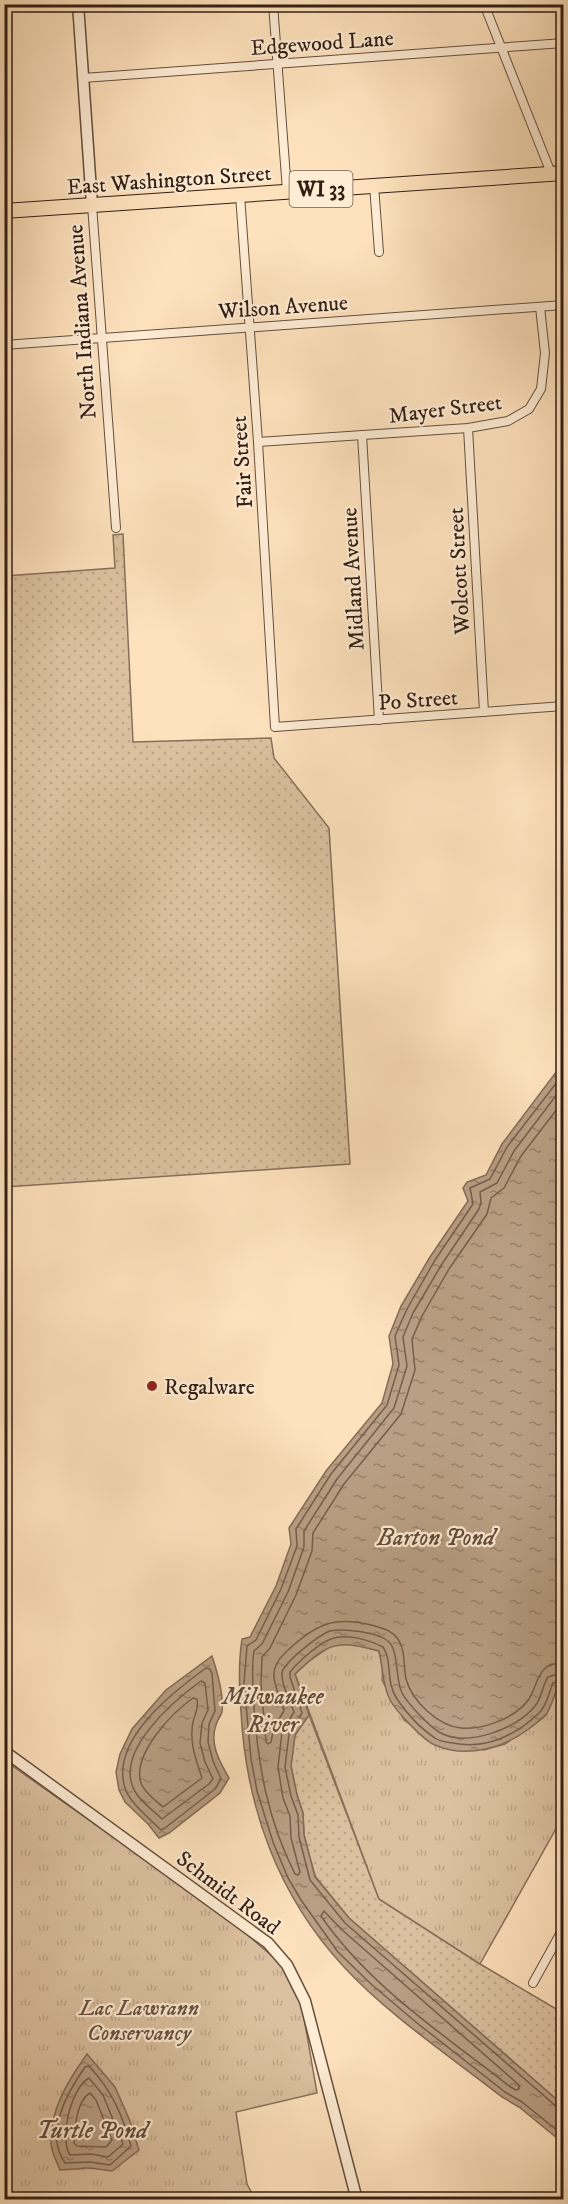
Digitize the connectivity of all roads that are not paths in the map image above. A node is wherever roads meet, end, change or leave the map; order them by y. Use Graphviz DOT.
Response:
graph roads {
  1 [pos="78,4"];
  2 [pos="273,4"];
  3 [pos="484,4"];
  4 [pos="564,43"];
  5 [pos="500,47"];
  6 [pos="278,64"];
  7 [pos="83,78"];
  8 [pos="559,172"];
  9 [pos="374,186"];
  10 [pos="287,191"];
  11 [pos="240,195"];
  12 [pos="92,205"];
  13 [pos="4,211"];
  14 [pos="379,252"];
  15 [pos="564,306"];
  16 [pos="540,307"];
  17 [pos="250,326"];
  18 [pos="102,338"];
  19 [pos="4,345"];
  20 [pos="468,428"];
  21 [pos="362,435"];
  22 [pos="258,442"];
  23 [pos="116,528"];
  24 [pos="564,706"];
  25 [pos="484,712"];
  26 [pos="379,720"];
  27 [pos="275,727"];
  28 [pos="4,1751"];
  29 [pos="564,1927"];
  30 [pos="533,1983"];
  31 [pos="357,2199"];
  1 -- 7 [label="street, North Indiana Avenue"];
  2 -- 6 [label="street"];
  3 -- 5 [label="street"];
  4 -- 5 [label="street, Edgewood Lane"];
  5 -- 6 [label="street, Edgewood Lane"];
  5 -- 8 [label="street"];
  6 -- 7 [label="street, Edgewood Lane"];
  6 -- 10 [label="street"];
  7 -- 12 [label="street, North Indiana Avenue"];
  8 -- 9 [label="main road, East Washington Street / WI 33"];
  9 -- 10 [label="main road, East Washington Street / WI 33"];
  9 -- 14 [label="street"];
  10 -- 11 [label="main road, East Washington Street / WI 33"];
  11 -- 12 [label="main road, East Washington Street / WI 33"];
  11 -- 17 [label="street, Fair Street"];
  12 -- 13 [label="main road, East Washington Street / WI 33"];
  12 -- 18 [label="street, North Indiana Avenue"];
  15 -- 16 [label="street, Wilson Avenue"];
  16 -- 17 [label="street, Wilson Avenue"];
  16 -- 20 [label="street, Mayer Street"];
  17 -- 18 [label="street, Wilson Avenue"];
  17 -- 22 [label="street, Fair Street"];
  18 -- 19 [label="street, Wilson Avenue"];
  18 -- 23 [label="street, North Indiana Avenue"];
  20 -- 21 [label="street, Mayer Street"];
  20 -- 25 [label="street, Wolcott Street"];
  21 -- 22 [label="street, Mayer Street"];
  21 -- 26 [label="street, Midland Avenue"];
  22 -- 27 [label="street, Fair Street"];
  24 -- 25 [label="street, Po Street"];
  25 -- 26 [label="street, Po Street"];
  26 -- 27 [label="street, Po Street"];
  28 -- 31 [label="street, Schmidt Road"];
  29 -- 30 [label="street"];
}
